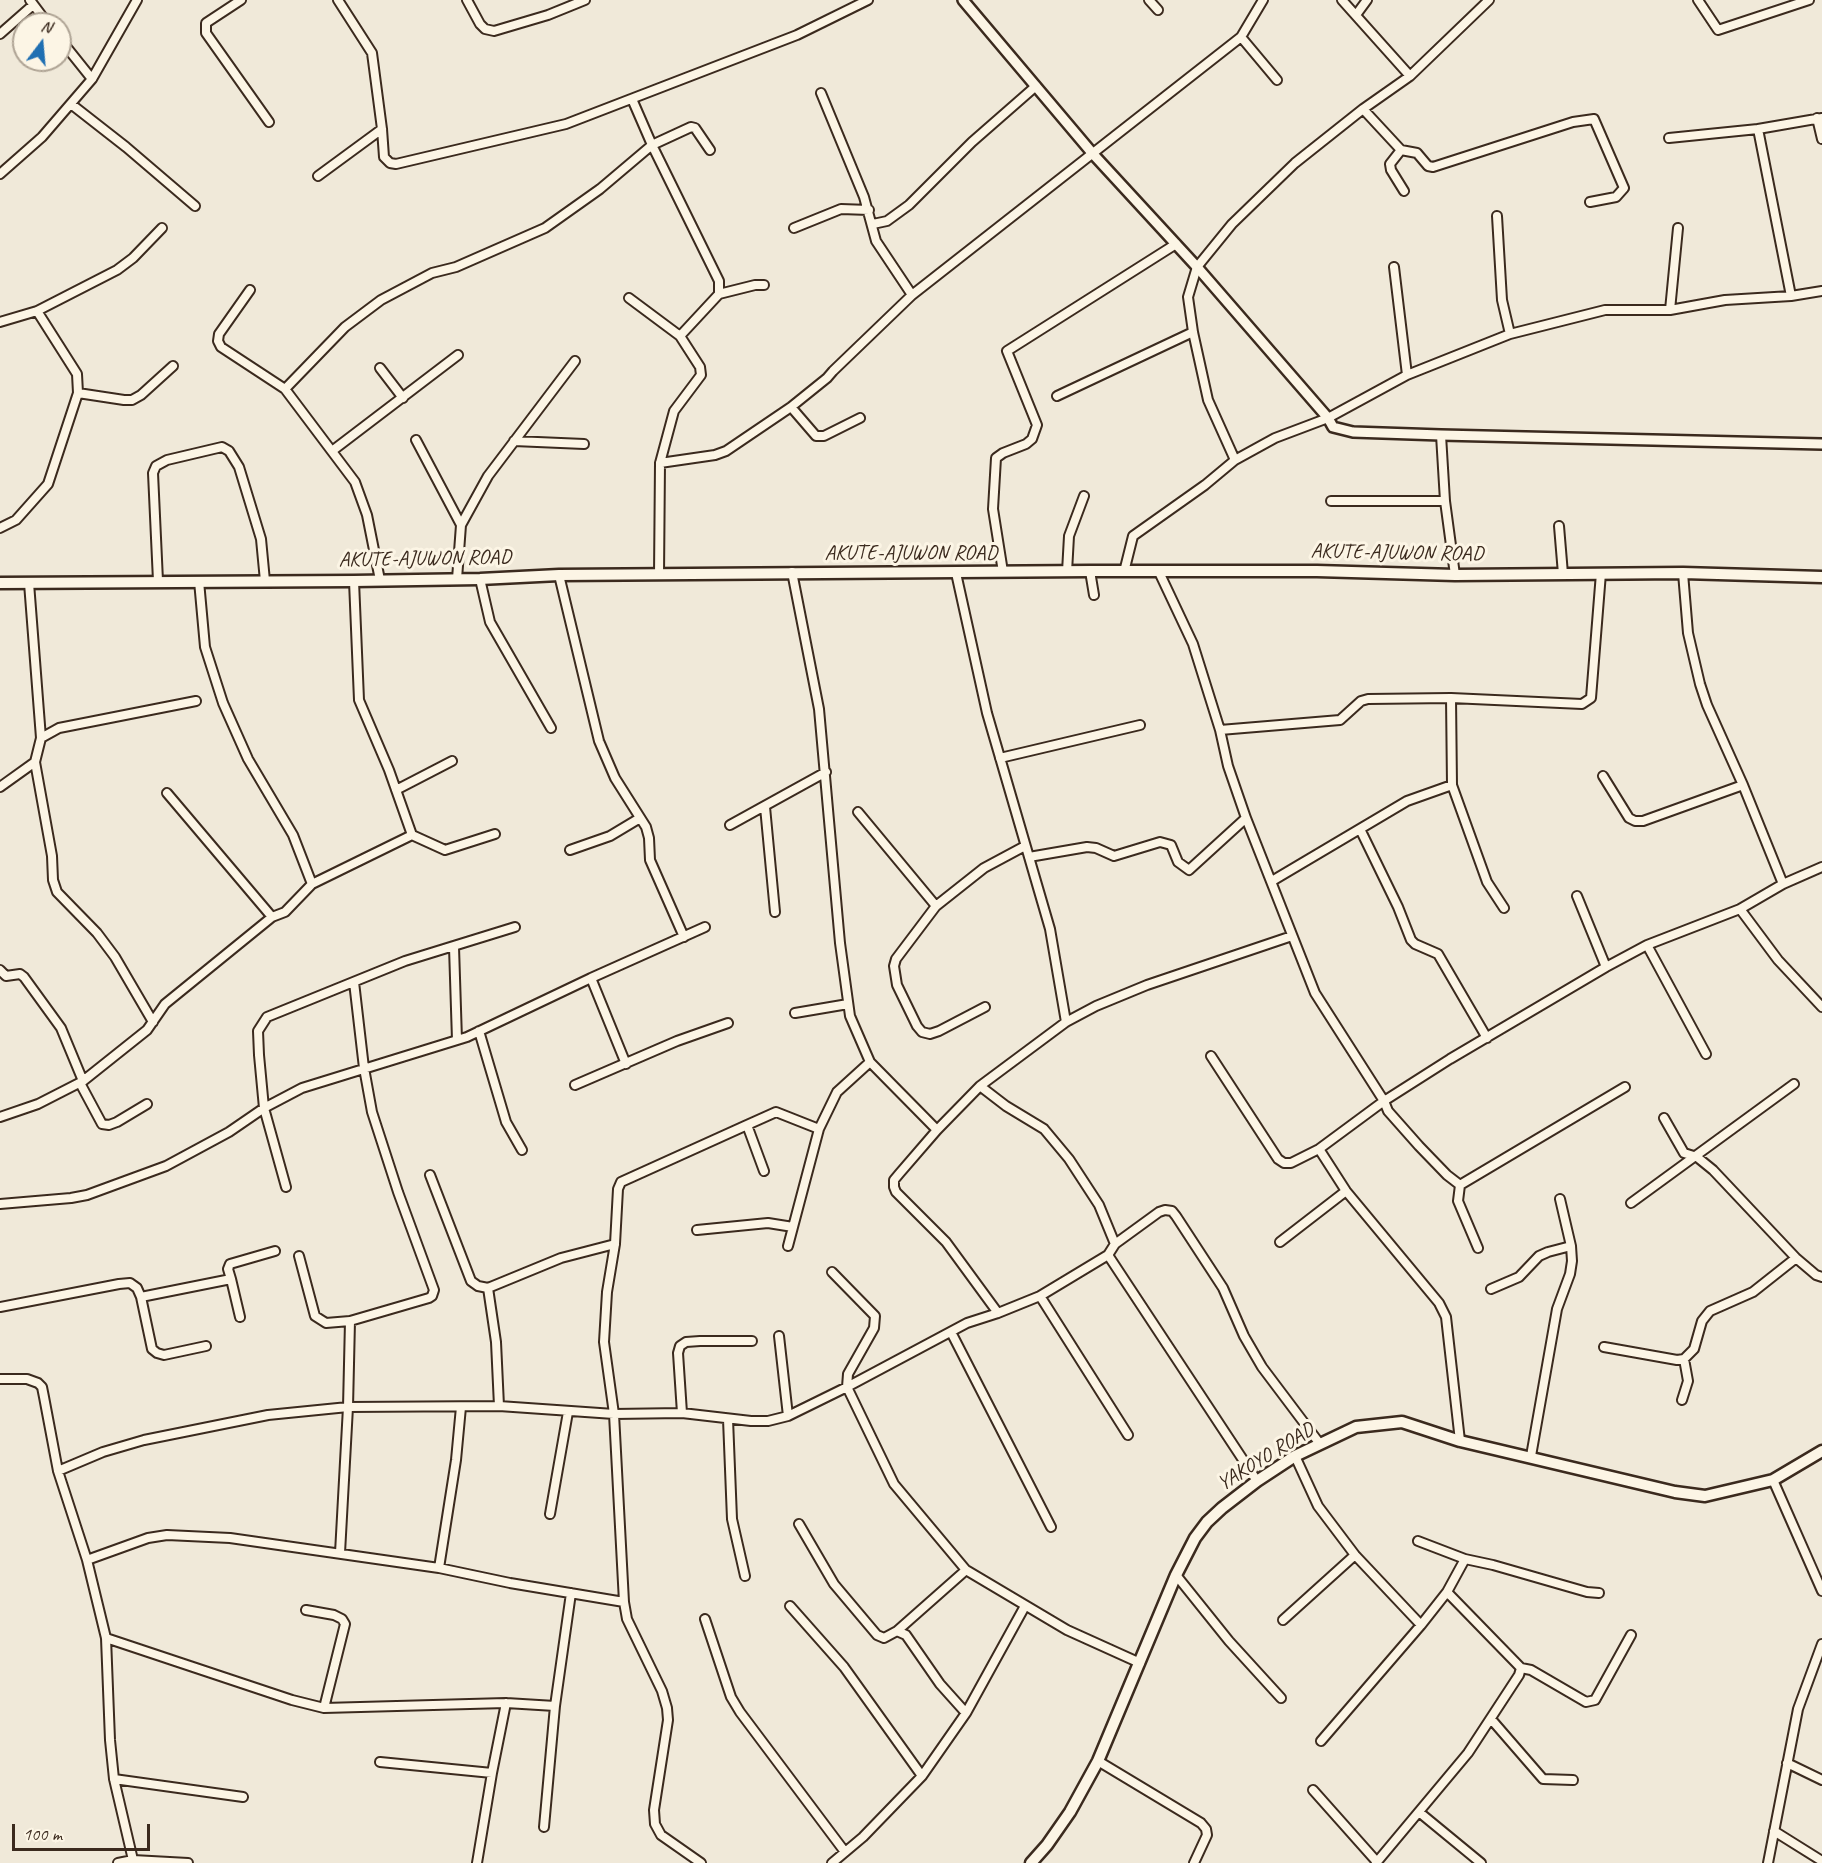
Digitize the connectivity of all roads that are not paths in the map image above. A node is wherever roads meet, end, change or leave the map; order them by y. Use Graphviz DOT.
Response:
graph roads {
  1 [pos="137,0"];
  2 [pos="241,0"];
  3 [pos="338,0"];
  4 [pos="467,0"];
  5 [pos="585,0"];
  6 [pos="868,0"];
  7 [pos="963,0"];
  8 [pos="1149,0"];
  9 [pos="1263,0"];
  10 [pos="1342,0"];
  11 [pos="1367,0"];
  12 [pos="1489,0"];
  13 [pos="1698,0"];
  14 [pos="1809,0"];
  15 [pos="32,2"];
  16 [pos="1158,10"];
  17 [pos="1356,15"];
  18 [pos="0,34"];
  19 [pos="1241,37"];
  20 [pos="72,54"];
  21 [pos="1410,76"];
  22 [pos="92,79"];
  23 [pos="1277,80"];
  24 [pos="1036,86"];
  25 [pos="821,93"];
  26 [pos="633,99"];
  27 [pos="70,104"];
  28 [pos="1363,109"];
  29 [pos="1820,118"];
  30 [pos="269,122"];
  31 [pos="382,129"];
  32 [pos="1758,129"];
  33 [pos="1669,138"];
  34 [pos="1822,139"];
  35 [pos="652,145"];
  36 [pos="710,150"];
  37 [pos="1401,150"];
  38 [pos="1093,154"];
  39 [pos="0,174"];
  40 [pos="318,176"];
  41 [pos="1404,191"];
  42 [pos="1590,202"];
  43 [pos="195,206"];
  44 [pos="869,210"];
  45 [pos="1497,216"];
  46 [pos="873,225"];
  47 [pos="162,228"];
  48 [pos="794,228"];
  49 [pos="1678,228"];
  50 [pos="1176,244"];
  51 [pos="1197,267"];
  52 [pos="1394,267"];
  53 [pos="764,285"];
  54 [pos="250,290"];
  55 [pos="1822,291"];
  56 [pos="719,294"];
  57 [pos="912,295"];
  58 [pos="1791,296"];
  59 [pos="629,298"];
  60 [pos="1670,310"];
  61 [pos="37,311"];
  62 [pos="0,322"];
  63 [pos="1193,332"];
  64 [pos="1510,334"];
  65 [pos="680,336"];
  66 [pos="458,355"];
  67 [pos="575,361"];
  68 [pos="173,366"];
  69 [pos="380,368"];
  70 [pos="1407,375"];
  71 [pos="285,389"];
  72 [pos="78,393"];
  73 [pos="1057,396"];
  74 [pos="403,398"];
  75 [pos="791,407"];
  76 [pos="860,418"];
  77 [pos="1328,418"];
  78 [pos="1441,435"];
  79 [pos="416,440"];
  80 [pos="514,441"];
  81 [pos="584,444"];
  82 [pos="1822,444"];
  83 [pos="332,451"];
  84 [pos="1235,460"];
  85 [pos="660,463"];
  86 [pos="1084,496"];
  87 [pos="1331,501"];
  88 [pos="1445,501"];
  89 [pos="461,525"];
  90 [pos="1559,526"];
  91 [pos="0,528"];
  92 [pos="1090,571"];
  93 [pos="792,572"];
  94 [pos="1003,572"];
  95 [pos="1067,572"];
  96 [pos="1124,572"];
  97 [pos="1159,572"];
  98 [pos="956,573"];
  99 [pos="1563,573"];
  100 [pos="1601,573"];
  101 [pos="1683,573"];
  102 [pos="559,575"];
  103 [pos="659,575"];
  104 [pos="1455,575"];
  105 [pos="1822,577"];
  106 [pos="458,579"];
  107 [pos="480,579"];
  108 [pos="380,580"];
  109 [pos="158,581"];
  110 [pos="199,581"];
  111 [pos="265,581"];
  112 [pos="354,581"];
  113 [pos="0,583"];
  114 [pos="29,583"];
  115 [pos="1094,595"];
  116 [pos="1451,698"];
  117 [pos="196,701"];
  118 [pos="1140,725"];
  119 [pos="551,728"];
  120 [pos="1220,730"];
  121 [pos="41,738"];
  122 [pos="1000,758"];
  123 [pos="452,761"];
  124 [pos="35,762"];
  125 [pos="826,772"];
  126 [pos="1603,776"];
  127 [pos="1452,785"];
  128 [pos="1743,785"];
  129 [pos="0,787"];
  130 [pos="396,790"];
  131 [pos="167,793"];
  132 [pos="765,807"];
  133 [pos="858,812"];
  134 [pos="1246,818"];
  135 [pos="640,819"];
  136 [pos="730,825"];
  137 [pos="1360,829"];
  138 [pos="495,834"];
  139 [pos="412,835"];
  140 [pos="1025,846"];
  141 [pos="570,850"];
  142 [pos="1029,857"];
  143 [pos="1822,867"];
  144 [pos="1272,881"];
  145 [pos="312,884"];
  146 [pos="1783,884"];
  147 [pos="1577,896"];
  148 [pos="936,906"];
  149 [pos="1504,909"];
  150 [pos="1740,909"];
  151 [pos="775,912"];
  152 [pos="272,917"];
  153 [pos="515,927"];
  154 [pos="705,927"];
  155 [pos="1292,936"];
  156 [pos="684,937"];
  157 [pos="1647,945"];
  158 [pos="454,947"];
  159 [pos="1606,967"];
  160 [pos="0,970"];
  161 [pos="591,978"];
  162 [pos="354,982"];
  163 [pos="848,1004"];
  164 [pos="985,1007"];
  165 [pos="1822,1007"];
  166 [pos="795,1013"];
  167 [pos="153,1022"];
  168 [pos="1066,1022"];
  169 [pos="728,1023"];
  170 [pos="479,1031"];
  171 [pos="1487,1038"];
  172 [pos="457,1040"];
  173 [pos="1706,1054"];
  174 [pos="1211,1056"];
  175 [pos="870,1062"];
  176 [pos="626,1064"];
  177 [pos="364,1068"];
  178 [pos="82,1082"];
  179 [pos="1794,1084"];
  180 [pos="575,1085"];
  181 [pos="980,1086"];
  182 [pos="1625,1087"];
  183 [pos="1384,1101"];
  184 [pos="147,1104"];
  185 [pos="264,1108"];
  186 [pos="0,1117"];
  187 [pos="1664,1118"];
  188 [pos="747,1125"];
  189 [pos="819,1129"];
  190 [pos="937,1130"];
  191 [pos="1318,1149"];
  192 [pos="522,1150"];
  193 [pos="1697,1157"];
  194 [pos="764,1171"];
  195 [pos="430,1175"];
  196 [pos="1460,1185"];
  197 [pos="286,1187"];
  198 [pos="1346,1191"];
  199 [pos="1560,1199"];
  200 [pos="1631,1203"];
  201 [pos="0,1204"];
  202 [pos="793,1227"];
  203 [pos="697,1230"];
  204 [pos="1280,1242"];
  205 [pos="615,1244"];
  206 [pos="1115,1244"];
  207 [pos="788,1246"];
  208 [pos="1571,1246"];
  209 [pos="1478,1248"];
  210 [pos="275,1251"];
  211 [pos="1108,1255"];
  212 [pos="299,1256"];
  213 [pos="1796,1258"];
  214 [pos="832,1272"];
  215 [pos="1822,1277"];
  216 [pos="231,1279"];
  217 [pos="488,1288"];
  218 [pos="1491,1289"];
  219 [pos="1040,1296"];
  220 [pos="141,1297"];
  221 [pos="0,1307"];
  222 [pos="998,1313"];
  223 [pos="240,1317"];
  224 [pos="350,1320"];
  225 [pos="951,1332"];
  226 [pos="779,1336"];
  227 [pos="752,1341"];
  228 [pos="206,1346"];
  229 [pos="1604,1347"];
  230 [pos="1684,1359"];
  231 [pos="0,1379"];
  232 [pos="847,1387"];
  233 [pos="1682,1400"];
  234 [pos="499,1406"];
  235 [pos="348,1407"];
  236 [pos="461,1407"];
  237 [pos="568,1412"];
  238 [pos="682,1413"];
  239 [pos="614,1414"];
  240 [pos="788,1416"];
  241 [pos="728,1419"];
  242 [pos="1128,1435"];
  243 [pos="1460,1441"];
  244 [pos="1320,1444"];
  245 [pos="1822,1451"];
  246 [pos="1295,1456"];
  247 [pos="1531,1456"];
  248 [pos="58,1471"];
  249 [pos="1773,1480"];
  250 [pos="1257,1481"];
  251 [pos="550,1514"];
  252 [pos="799,1524"];
  253 [pos="1052,1527"];
  254 [pos="1418,1541"];
  255 [pos="340,1553"];
  256 [pos="1355,1555"];
  257 [pos="1465,1559"];
  258 [pos="87,1560"];
  259 [pos="439,1568"];
  260 [pos="966,1570"];
  261 [pos="1176,1575"];
  262 [pos="745,1576"];
  263 [pos="1822,1591"];
  264 [pos="1447,1592"];
  265 [pos="570,1593"];
  266 [pos="1599,1593"];
  267 [pos="624,1602"];
  268 [pos="1024,1605"];
  269 [pos="790,1606"];
  270 [pos="306,1610"];
  271 [pos="705,1619"];
  272 [pos="1283,1620"];
  273 [pos="1421,1625"];
  274 [pos="897,1631"];
  275 [pos="1631,1635"];
  276 [pos="106,1638"];
  277 [pos="1822,1644"];
  278 [pos="1140,1663"];
  279 [pos="1521,1668"];
  280 [pos="1281,1698"];
  281 [pos="506,1703"];
  282 [pos="555,1706"];
  283 [pos="324,1708"];
  284 [pos="966,1713"];
  285 [pos="1491,1719"];
  286 [pos="1321,1741"];
  287 [pos="1098,1761"];
  288 [pos="381,1762"];
  289 [pos="1787,1763"];
  290 [pos="492,1773"];
  291 [pos="922,1776"];
  292 [pos="114,1779"];
  293 [pos="1573,1780"];
  294 [pos="1822,1780"];
  295 [pos="1313,1790"];
  296 [pos="243,1797"];
  297 [pos="1419,1812"];
  298 [pos="544,1827"];
  299 [pos="1774,1831"];
  300 [pos="845,1852"];
  301 [pos="133,1860"];
  302 [pos="1822,1861"];
  303 [pos="1376,1862"];
  304 [pos="118,1863"];
  305 [pos="188,1863"];
  306 [pos="477,1863"];
  307 [pos="701,1863"];
  308 [pos="832,1863"];
  309 [pos="1031,1863"];
  310 [pos="1194,1863"];
  311 [pos="1481,1863"];
  312 [pos="1768,1863"];
  1 -- 22 [label="street"];
  2 -- 30 [label="street"];
  3 -- 31 [label="street"];
  4 -- 5 [label="street"];
  6 -- 26 [label="street"];
  7 -- 24 [label="street"];
  8 -- 16 [label="street"];
  9 -- 19 [label="street"];
  10 -- 17 [label="street"];
  11 -- 17 [label="street"];
  12 -- 21 [label="street"];
  13 -- 14 [label="street"];
  15 -- 18 [label="street"];
  17 -- 21 [label="street"];
  19 -- 23 [label="street"];
  19 -- 38 [label="street"];
  20 -- 22 [label="street"];
  21 -- 28 [label="street"];
  22 -- 27 [label="street"];
  24 -- 38 [label="street"];
  24 -- 46 [label="street"];
  25 -- 44 [label="street"];
  26 -- 31 [label="street"];
  26 -- 35 [label="street"];
  27 -- 39 [label="street"];
  27 -- 43 [label="street"];
  28 -- 37 [label="street"];
  28 -- 51 [label="street"];
  29 -- 32 [label="street"];
  29 -- 34 [label="street"];
  31 -- 40 [label="street"];
  32 -- 33 [label="street"];
  32 -- 58 [label="street"];
  35 -- 36 [label="street"];
  35 -- 56 [label="street"];
  35 -- 71 [label="street"];
  37 -- 41 [label="street"];
  37 -- 42 [label="street"];
  38 -- 50 [label="street"];
  38 -- 57 [label="street"];
  44 -- 46 [label="street"];
  44 -- 48 [label="street"];
  45 -- 64 [label="street"];
  46 -- 57 [label="street"];
  47 -- 61 [label="street"];
  49 -- 60 [label="street"];
  50 -- 51 [label="street"];
  50 -- 94 [label="street"];
  51 -- 63 [label="street"];
  51 -- 77 [label="street"];
  52 -- 70 [label="street"];
  53 -- 56 [label="street"];
  54 -- 71 [label="street"];
  55 -- 58 [label="street"];
  56 -- 65 [label="street"];
  57 -- 75 [label="street"];
  58 -- 60 [label="street"];
  59 -- 65 [label="street"];
  60 -- 64 [label="street"];
  61 -- 62 [label="street"];
  61 -- 72 [label="street"];
  63 -- 73 [label="street"];
  63 -- 84 [label="street"];
  64 -- 70 [label="street"];
  65 -- 85 [label="street"];
  66 -- 74 [label="street"];
  67 -- 80 [label="street"];
  68 -- 72 [label="street"];
  69 -- 74 [label="street"];
  70 -- 77 [label="street"];
  71 -- 83 [label="street"];
  72 -- 91 [label="street"];
  74 -- 83 [label="street"];
  75 -- 76 [label="street"];
  75 -- 85 [label="street"];
  77 -- 78 [label="street"];
  77 -- 84 [label="street"];
  78 -- 82 [label="street"];
  78 -- 88 [label="street"];
  79 -- 89 [label="street"];
  80 -- 81 [label="street"];
  80 -- 89 [label="street"];
  83 -- 108 [label="street"];
  84 -- 96 [label="street"];
  85 -- 103 [label="street"];
  86 -- 95 [label="street"];
  87 -- 88 [label="street"];
  88 -- 104 [label="street"];
  89 -- 106 [label="street"];
  90 -- 99 [label="street"];
  92 -- 95 [label="main road, AKUTE-AJUWON ROAD"];
  92 -- 96 [label="main road, AKUTE-AJUWON ROAD"];
  92 -- 115 [label="street"];
  93 -- 98 [label="main road, AKUTE-AJUWON ROAD"];
  93 -- 103 [label="main road, AKUTE-AJUWON ROAD"];
  93 -- 125 [label="street"];
  94 -- 95 [label="main road, AKUTE-AJUWON ROAD"];
  94 -- 98 [label="main road, AKUTE-AJUWON ROAD"];
  96 -- 97 [label="main road, AKUTE-AJUWON ROAD"];
  97 -- 104 [label="main road, AKUTE-AJUWON ROAD"];
  97 -- 120 [label="street"];
  98 -- 122 [label="street"];
  99 -- 100 [label="main road, AKUTE-AJUWON ROAD"];
  99 -- 104 [label="main road, AKUTE-AJUWON ROAD"];
  100 -- 101 [label="main road, AKUTE-AJUWON ROAD"];
  100 -- 116 [label="street"];
  101 -- 105 [label="main road, AKUTE-AJUWON ROAD"];
  101 -- 128 [label="street"];
  102 -- 103 [label="main road, AKUTE-AJUWON ROAD"];
  102 -- 107 [label="main road, AKUTE-AJUWON ROAD"];
  102 -- 135 [label="street"];
  106 -- 107 [label="main road, AKUTE-AJUWON ROAD"];
  106 -- 108 [label="main road, AKUTE-AJUWON ROAD"];
  107 -- 119 [label="street"];
  108 -- 112 [label="main road, AKUTE-AJUWON ROAD"];
  109 -- 110 [label="main road, AKUTE-AJUWON ROAD"];
  109 -- 111 [label="street"];
  109 -- 114 [label="main road, AKUTE-AJUWON ROAD"];
  110 -- 111 [label="main road, AKUTE-AJUWON ROAD"];
  110 -- 145 [label="street"];
  111 -- 112 [label="main road, AKUTE-AJUWON ROAD"];
  112 -- 130 [label="street"];
  113 -- 114 [label="main road, AKUTE-AJUWON ROAD"];
  114 -- 121 [label="street"];
  116 -- 120 [label="street"];
  116 -- 127 [label="street"];
  117 -- 121 [label="street"];
  118 -- 122 [label="street"];
  120 -- 134 [label="street"];
  121 -- 124 [label="street"];
  122 -- 140 [label="street"];
  123 -- 130 [label="street"];
  124 -- 129 [label="street"];
  124 -- 167 [label="street"];
  125 -- 132 [label="street"];
  125 -- 163 [label="street"];
  126 -- 128 [label="street"];
  127 -- 137 [label="street"];
  127 -- 149 [label="street"];
  128 -- 146 [label="street"];
  130 -- 139 [label="street"];
  131 -- 152 [label="street"];
  132 -- 136 [label="street"];
  132 -- 151 [label="street"];
  133 -- 148 [label="street"];
  134 -- 142 [label="street"];
  134 -- 144 [label="street"];
  135 -- 141 [label="street"];
  135 -- 156 [label="street"];
  137 -- 144 [label="street"];
  137 -- 171 [label="street"];
  138 -- 139 [label="street"];
  139 -- 145 [label="street"];
  140 -- 142 [label="street"];
  140 -- 148 [label="street"];
  142 -- 168 [label="street"];
  143 -- 146 [label="street"];
  144 -- 155 [label="street"];
  145 -- 152 [label="street"];
  146 -- 150 [label="street"];
  147 -- 159 [label="street"];
  148 -- 164 [label="street"];
  150 -- 157 [label="street"];
  150 -- 165 [label="street"];
  152 -- 167 [label="street"];
  153 -- 158 [label="street"];
  154 -- 156 [label="street"];
  155 -- 168 [label="street"];
  155 -- 183 [label="street"];
  156 -- 161 [label="street"];
  157 -- 159 [label="street"];
  157 -- 173 [label="street"];
  158 -- 162 [label="street"];
  158 -- 172 [label="street"];
  159 -- 171 [label="street"];
  160 -- 178 [label="street"];
  161 -- 170 [label="street"];
  161 -- 176 [label="street"];
  162 -- 177 [label="street"];
  162 -- 185 [label="street"];
  163 -- 166 [label="street"];
  163 -- 175 [label="street"];
  167 -- 178 [label="street"];
  168 -- 181 [label="street"];
  169 -- 176 [label="street"];
  170 -- 172 [label="street"];
  170 -- 192 [label="street"];
  171 -- 183 [label="street"];
  172 -- 177 [label="street"];
  174 -- 191 [label="street"];
  175 -- 189 [label="street"];
  175 -- 190 [label="street"];
  176 -- 180 [label="street"];
  177 -- 185 [label="street"];
  177 -- 224 [label="street"];
  178 -- 184 [label="street"];
  178 -- 186 [label="street"];
  179 -- 193 [label="street"];
  181 -- 190 [label="street"];
  181 -- 206 [label="street"];
  182 -- 196 [label="street"];
  183 -- 191 [label="street"];
  183 -- 196 [label="street"];
  185 -- 197 [label="street"];
  185 -- 201 [label="street"];
  187 -- 193 [label="street"];
  188 -- 189 [label="street"];
  188 -- 194 [label="street"];
  188 -- 205 [label="street"];
  189 -- 202 [label="street"];
  190 -- 222 [label="street"];
  191 -- 198 [label="street"];
  193 -- 200 [label="street"];
  193 -- 213 [label="street"];
  195 -- 217 [label="street"];
  196 -- 209 [label="street"];
  198 -- 204 [label="street"];
  198 -- 243 [label="street"];
  199 -- 208 [label="street"];
  202 -- 203 [label="street"];
  202 -- 207 [label="street"];
  205 -- 217 [label="street"];
  205 -- 239 [label="street"];
  206 -- 211 [label="street"];
  206 -- 244 [label="street"];
  208 -- 218 [label="street"];
  208 -- 247 [label="street"];
  210 -- 216 [label="street"];
  211 -- 219 [label="street"];
  211 -- 250 [label="street"];
  212 -- 224 [label="street"];
  213 -- 215 [label="street"];
  213 -- 230 [label="street"];
  214 -- 232 [label="street"];
  216 -- 220 [label="street"];
  216 -- 223 [label="street"];
  217 -- 234 [label="street"];
  219 -- 222 [label="street"];
  219 -- 242 [label="street"];
  220 -- 221 [label="street"];
  220 -- 228 [label="street"];
  222 -- 225 [label="street"];
  224 -- 235 [label="street"];
  225 -- 232 [label="street"];
  225 -- 253 [label="street"];
  226 -- 240 [label="street"];
  227 -- 238 [label="street"];
  229 -- 230 [label="street"];
  230 -- 233 [label="street"];
  231 -- 248 [label="street"];
  232 -- 240 [label="street"];
  232 -- 260 [label="street"];
  234 -- 236 [label="street"];
  234 -- 237 [label="street"];
  235 -- 236 [label="street"];
  235 -- 248 [label="street"];
  235 -- 255 [label="street"];
  236 -- 259 [label="street"];
  237 -- 239 [label="street"];
  237 -- 251 [label="street"];
  238 -- 239 [label="street"];
  238 -- 241 [label="street"];
  239 -- 267 [label="street"];
  240 -- 241 [label="street"];
  241 -- 262 [label="street"];
  243 -- 244 [label="main road, YAKOYO ROAD"];
  243 -- 247 [label="main road, YAKOYO ROAD"];
  244 -- 246 [label="main road, YAKOYO ROAD"];
  245 -- 249 [label="main road, YAKOYO ROAD"];
  246 -- 250 [label="main road, YAKOYO ROAD"];
  246 -- 256 [label="street"];
  247 -- 249 [label="main road, YAKOYO ROAD"];
  248 -- 258 [label="street"];
  249 -- 263 [label="street"];
  250 -- 261 [label="main road, YAKOYO ROAD"];
  252 -- 274 [label="street"];
  254 -- 257 [label="street"];
  255 -- 258 [label="street"];
  255 -- 259 [label="street"];
  256 -- 272 [label="street"];
  256 -- 273 [label="street"];
  257 -- 264 [label="street"];
  257 -- 266 [label="street"];
  258 -- 276 [label="street"];
  259 -- 265 [label="street"];
  260 -- 268 [label="street"];
  260 -- 274 [label="street"];
  261 -- 278 [label="main road, YAKOYO ROAD"];
  261 -- 280 [label="street"];
  264 -- 273 [label="street"];
  264 -- 279 [label="street"];
  265 -- 267 [label="street"];
  265 -- 282 [label="street"];
  267 -- 307 [label="street"];
  268 -- 278 [label="street"];
  268 -- 284 [label="street"];
  269 -- 291 [label="street"];
  270 -- 283 [label="street"];
  271 -- 300 [label="street"];
  273 -- 286 [label="street"];
  274 -- 284 [label="street"];
  275 -- 279 [label="street"];
  276 -- 283 [label="street"];
  276 -- 292 [label="street"];
  277 -- 289 [label="street"];
  278 -- 287 [label="main road, YAKOYO ROAD"];
  279 -- 285 [label="street"];
  281 -- 282 [label="street"];
  281 -- 283 [label="street"];
  281 -- 290 [label="street"];
  282 -- 298 [label="street"];
  284 -- 291 [label="street"];
  285 -- 293 [label="street"];
  285 -- 297 [label="street"];
  287 -- 309 [label="main road, YAKOYO ROAD"];
  287 -- 310 [label="street"];
  288 -- 290 [label="street"];
  289 -- 294 [label="street"];
  289 -- 299 [label="street"];
  290 -- 306 [label="street"];
  291 -- 300 [label="street"];
  292 -- 296 [label="street"];
  292 -- 301 [label="street"];
  295 -- 303 [label="street"];
  297 -- 303 [label="street"];
  297 -- 311 [label="street"];
  299 -- 302 [label="street"];
  299 -- 312 [label="street"];
  300 -- 308 [label="street"];
  301 -- 304 [label="street"];
  301 -- 305 [label="street"];
}
